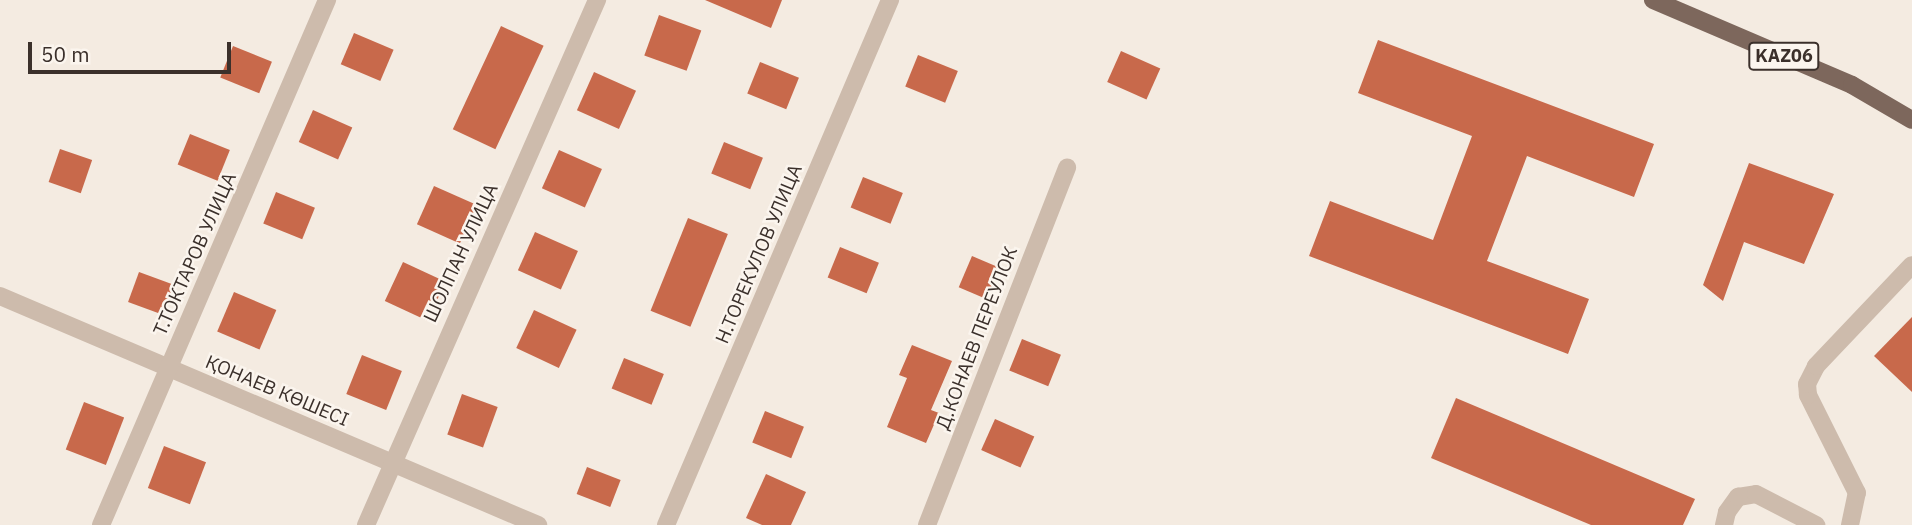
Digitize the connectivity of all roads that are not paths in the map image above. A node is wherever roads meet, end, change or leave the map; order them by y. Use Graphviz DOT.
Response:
graph roads {
  1 [pos="327,0"];
  2 [pos="597,0"];
  3 [pos="890,0"];
  4 [pos="1653,0"];
  5 [pos="1912,120"];
  6 [pos="1067,167"];
  7 [pos="1912,265"];
  8 [pos="0,296"];
  9 [pos="169,368"];
  10 [pos="392,463"];
  11 [pos="101,525"];
  12 [pos="366,525"];
  13 [pos="538,525"];
  14 [pos="666,525"];
  15 [pos="927,525"];
  16 [pos="1724,525"];
  17 [pos="1816,525"];
  18 [pos="1850,525"];
  1 -- 9 [label="street, Т.ТОКТАРОВ УЛИЦА"];
  2 -- 10 [label="street, ШОЛПАН УЛИЦА"];
  3 -- 14 [label="street, Н.ТОРЕКУЛОВ УЛИЦА"];
  4 -- 5 [label="main road, KАZ06"];
  6 -- 15 [label="street, Д.КОНАЕВ ПЕРЕУЛОК"];
  7 -- 18 [label="street"];
  8 -- 9 [label="street, ҚОНАЕВ КӨШЕСІ"];
  9 -- 10 [label="street, ҚОНАЕВ КӨШЕСІ"];
  9 -- 11 [label="street, Т.ТОКТАРОВ УЛИЦА"];
  10 -- 12 [label="street, ШОЛПАН УЛИЦА"];
  10 -- 13 [label="street, ҚОНАЕВ КӨШЕСІ"];
  16 -- 17 [label="street"];
}
